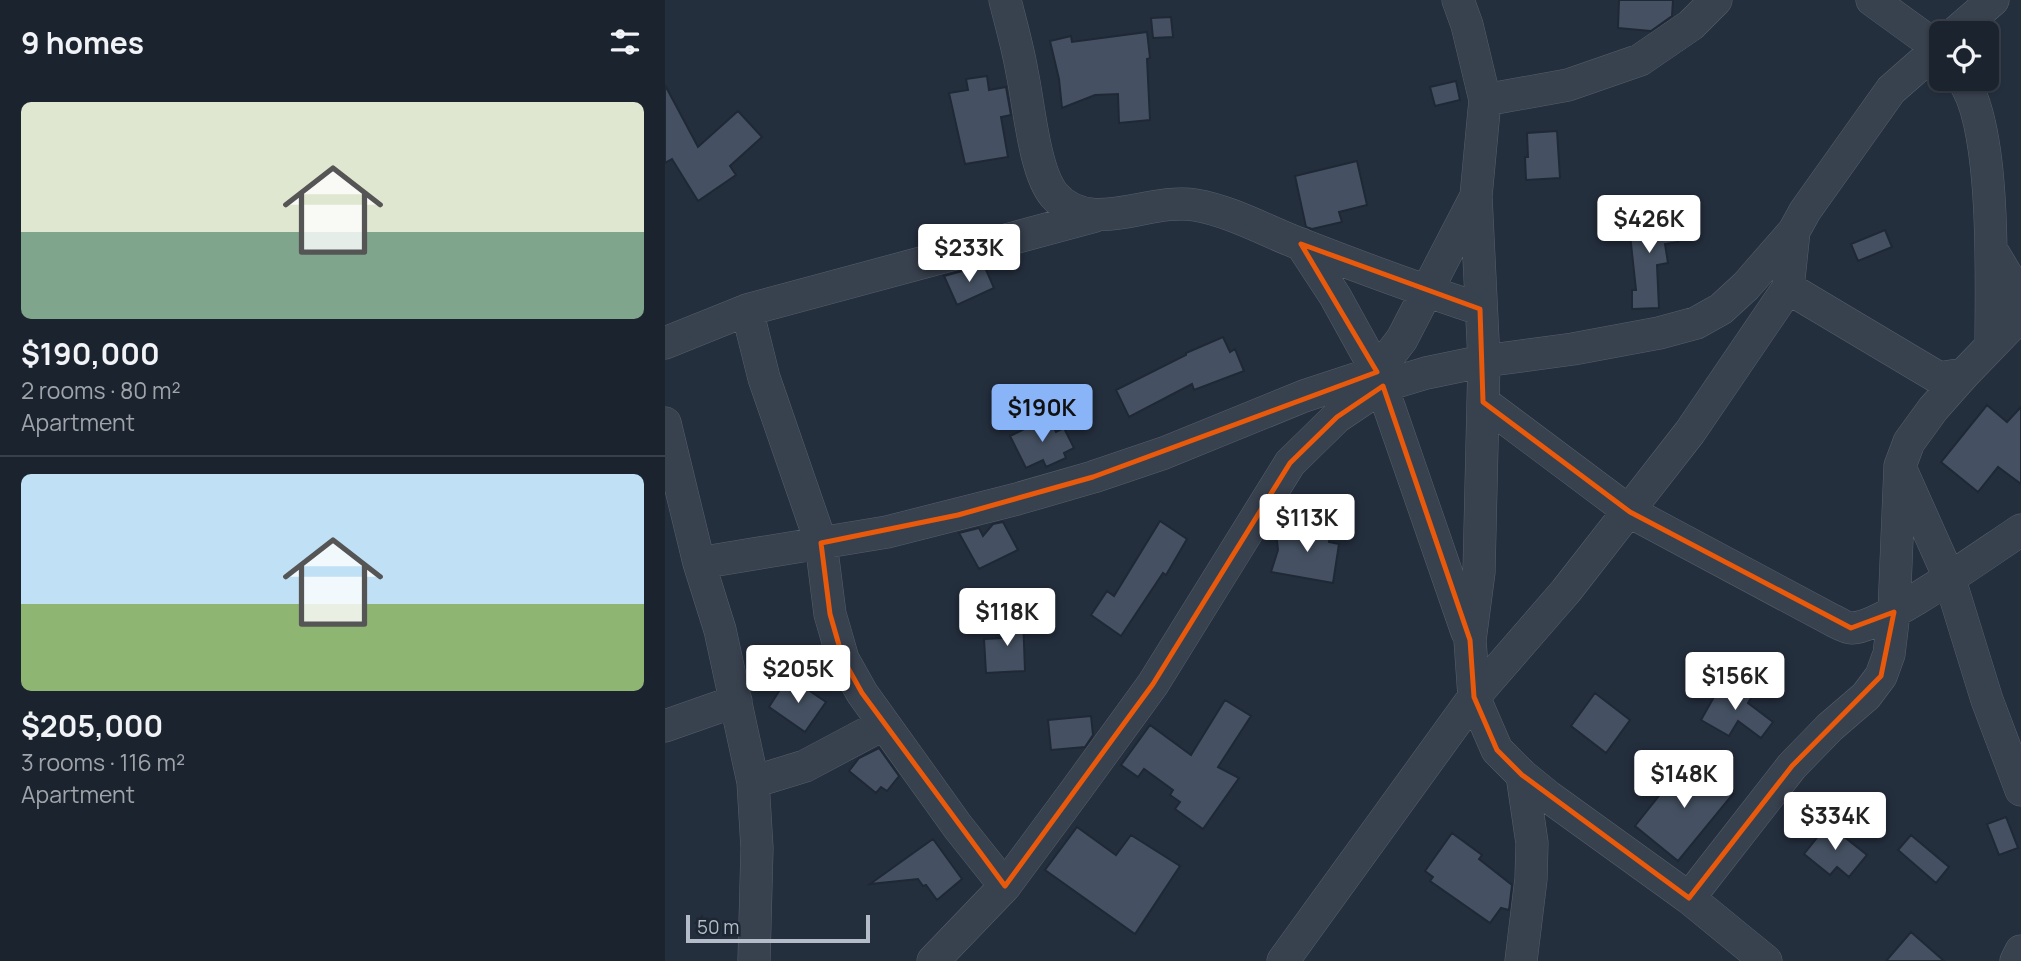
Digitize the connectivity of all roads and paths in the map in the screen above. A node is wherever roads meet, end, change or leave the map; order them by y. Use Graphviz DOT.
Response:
graph roads {
  1 [pos="1005,0"];
  2 [pos="1458,0"];
  3 [pos="1716,0"];
  4 [pos="1872,0"];
  5 [pos="1993,0"];
  6 [pos="1970,21"];
  7 [pos="1929,35"];
  8 [pos="1929,57"];
  9 [pos="1971,91"];
  10 [pos="1485,100"];
  11 [pos="1476,196"];
  12 [pos="1094,216"];
  13 [pos="1794,231"];
  14 [pos="1301,244"];
  15 [pos="1990,247"];
  16 [pos="1788,288"];
  17 [pos="1428,292"];
  18 [pos="2021,299"];
  19 [pos="1480,309"];
  20 [pos="747,310"];
  21 [pos="2021,315"];
  22 [pos="665,343"];
  23 [pos="1991,345"];
  24 [pos="1484,361"];
  25 [pos="1964,374"];
  26 [pos="1380,379"];
  27 [pos="1483,402"];
  28 [pos="665,423"];
  29 [pos="1900,466"];
  30 [pos="1630,512"];
  31 [pos="2021,530"];
  32 [pos="821,543"];
  33 [pos="699,563"];
  34 [pos="1949,577"];
  35 [pos="1893,612"];
  36 [pos="1470,640"];
  37 [pos="1474,697"];
  38 [pos="736,701"];
  39 [pos="884,724"];
  40 [pos="665,726"];
  41 [pos="1522,775"];
  42 [pos="753,782"];
  43 [pos="2021,790"];
  44 [pos="1005,886"];
  45 [pos="1689,898"];
  46 [pos="2021,951"];
  47 [pos="754,961"];
  48 [pos="933,961"];
  49 [pos="1283,961"];
  50 [pos="1521,961"];
  51 [pos="1766,961"];
  52 [pos="2016,961"];
  1 -- 12 [label="street"];
  2 -- 10 [label="street"];
  3 -- 10 [label="street"];
  4 -- 7 [label="street"];
  5 -- 6 [label="street"];
  8 -- 13 [label="street"];
  9 -- 15 [label="street"];
  10 -- 11 [label="street"];
  11 -- 17 [label="street"];
  11 -- 19 [label="street"];
  12 -- 14 [label="street"];
  12 -- 20 [label="street"];
  13 -- 16 [label="street"];
  13 -- 24 [label="street"];
  14 -- 17 [label="street"];
  14 -- 26 [label="street"];
  15 -- 18 [label="street"];
  15 -- 23 [label="street"];
  16 -- 25 [label="street"];
  16 -- 30 [label="street"];
  17 -- 19 [label="street"];
  17 -- 26 [label="street"];
  19 -- 24 [label="street"];
  20 -- 22 [label="street"];
  20 -- 32 [label="street"];
  21 -- 23 [label="street"];
  23 -- 25 [label="street"];
  24 -- 26 [label="street"];
  24 -- 27 [label="street"];
  25 -- 29 [label="street"];
  26 -- 32 [label="street"];
  26 -- 36 [label="street"];
  26 -- 44 [label="street"];
  27 -- 30 [label="street"];
  27 -- 36 [label="street"];
  28 -- 33 [label="street"];
  29 -- 34 [label="street"];
  29 -- 35 [label="street"];
  30 -- 35 [label="street"];
  30 -- 37 [label="street"];
  31 -- 34 [label="street"];
  32 -- 33 [label="street"];
  32 -- 39 [label="street"];
  33 -- 38 [label="street"];
  34 -- 35 [label="street"];
  34 -- 43 [label="street"];
  35 -- 45 [label="street"];
  36 -- 37 [label="street"];
  37 -- 41 [label="street"];
  37 -- 49 [label="street"];
  38 -- 40 [label="street"];
  38 -- 42 [label="street"];
  39 -- 42 [label="street"];
  39 -- 44 [label="street"];
  41 -- 45 [label="street"];
  41 -- 50 [label="street"];
  42 -- 47 [label="street"];
  44 -- 48 [label="street"];
  45 -- 51 [label="street"];
  46 -- 52 [label="street"];
}
